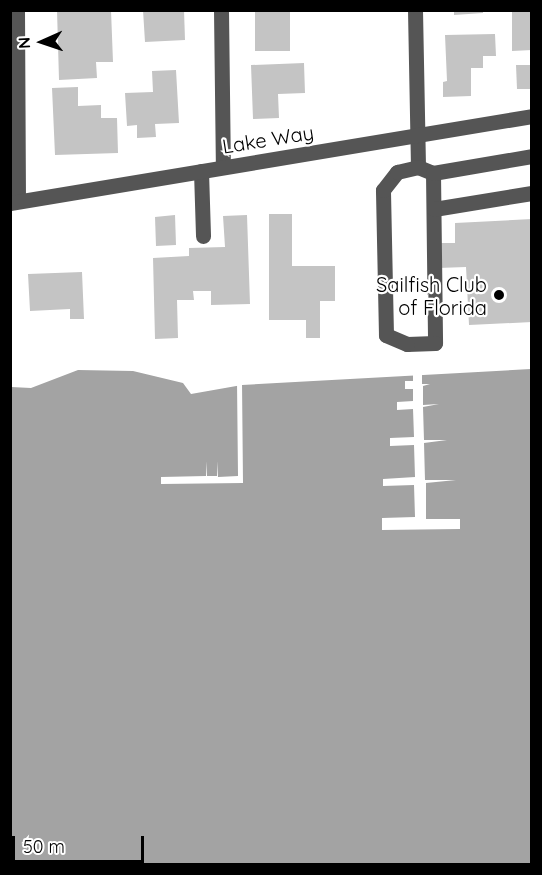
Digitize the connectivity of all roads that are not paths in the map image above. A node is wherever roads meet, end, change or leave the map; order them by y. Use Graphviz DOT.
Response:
graph roads {
  1 [pos="17,10"];
  2 [pos="221,10"];
  3 [pos="415,10"];
  4 [pos="531,116"];
  5 [pos="417,135"];
  6 [pos="531,156"];
  7 [pos="223,167"];
  8 [pos="426,170"];
  9 [pos="201,171"];
  10 [pos="531,193"];
  11 [pos="14,202"];
  12 [pos="434,209"];
  13 [pos="203,236"];
  1 -- 11 [label="street"];
  2 -- 7 [label="street"];
  3 -- 5 [label="street"];
  4 -- 5 [label="street, Lake Way"];
  5 -- 7 [label="street, Lake Way"];
  5 -- 8 [label="street"];
  6 -- 8 [label="street"];
  7 -- 9 [label="street, Lake Way"];
  8 -- 12 [label="street"];
  8 -- 12 [label="street"];
  9 -- 11 [label="street, Lake Way"];
  9 -- 13 [label="street"];
  10 -- 12 [label="street"];
}
